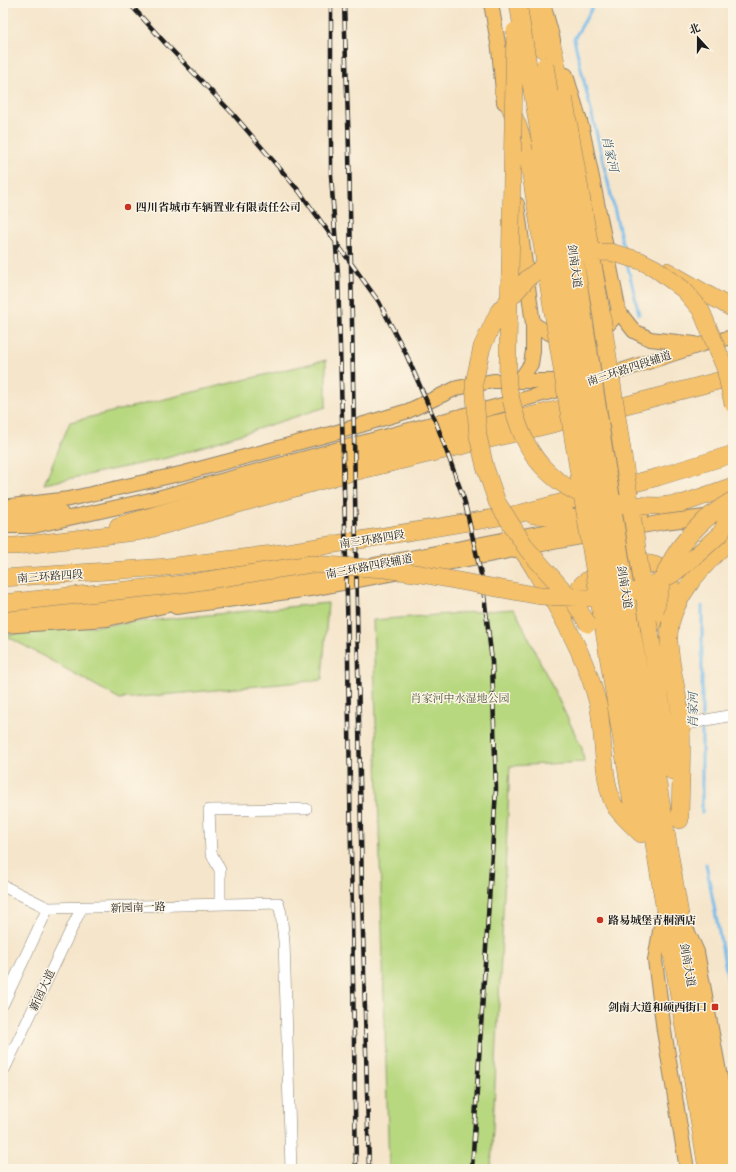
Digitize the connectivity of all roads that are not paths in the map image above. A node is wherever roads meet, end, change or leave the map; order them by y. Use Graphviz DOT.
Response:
graph roads {
  1 [pos="491,3"];
  2 [pos="515,3"];
  3 [pos="518,3"];
  4 [pos="534,3"];
  5 [pos="543,3"];
  6 [pos="549,31"];
  7 [pos="503,91"];
  8 [pos="641,261"];
  9 [pos="733,309"];
  10 [pos="619,312"];
  11 [pos="533,324"];
  12 [pos="733,337"];
  13 [pos="704,344"];
  14 [pos="733,377"];
  15 [pos="520,380"];
  16 [pos="587,382"];
  17 [pos="733,404"];
  18 [pos="733,454"];
  19 [pos="733,486"];
  20 [pos="733,495"];
  21 [pos="154,499"];
  22 [pos="733,501"];
  23 [pos="3,507"];
  24 [pos="733,513"];
  25 [pos="518,514"];
  26 [pos="3,516"];
  27 [pos="608,520"];
  28 [pos="3,526"];
  29 [pos="733,537"];
  30 [pos="516,545"];
  31 [pos="9,546"];
  32 [pos="3,578"];
  33 [pos="227,590"];
  34 [pos="3,603"];
  35 [pos="614,603"];
  36 [pos="146,612"];
  37 [pos="3,613"];
  38 [pos="3,626"];
  39 [pos="650,633"];
  40 [pos="669,639"];
  41 [pos="577,646"];
  42 [pos="613,689"];
  43 [pos="731,716"];
  44 [pos="688,723"];
  45 [pos="306,809"];
  46 [pos="680,820"];
  47 [pos="641,834"];
  48 [pos="654,853"];
  49 [pos="671,861"];
  50 [pos="3,886"];
  51 [pos="220,904"];
  52 [pos="48,908"];
  53 [pos="81,909"];
  54 [pos="671,909"];
  55 [pos="3,1004"];
  56 [pos="3,1072"];
  57 [pos="733,1148"];
  58 [pos="292,1169"];
  59 [pos="687,1169"];
  60 [pos="707,1169"];
  61 [pos="723,1169"];
  1 -- 7 [label="main road"];
  2 -- 19 [label="highway, bridge"];
  3 -- 35 [label="highway, 剑南大道, bridge"];
  4 -- 35 [label="highway, 剑南大道, bridge"];
  5 -- 6 [label="main road"];
  6 -- 10 [label="main road"];
  6 -- 39 [label="highway, bridge"];
  7 -- 11 [label="main road"];
  7 -- 35 [label="highway, bridge"];
  8 -- 9 [label="highway, bridge"];
  8 -- 17 [label="highway, bridge"];
  8 -- 42 [label="highway, bridge"];
  10 -- 11 [label="main road"];
  10 -- 13 [label="main road"];
  11 -- 15 [label="main road"];
  12 -- 13 [label="main road, 南三环路四段辅道"];
  13 -- 16 [label="main road, 南三环路四段辅道"];
  14 -- 31 [label="highway"];
  15 -- 16 [label="main road"];
  15 -- 23 [label="main road"];
  16 -- 21 [label="main road, 南三环路四段辅道"];
  18 -- 25 [label="highway, 南三环路四段"];
  20 -- 27 [label="main road, 南三环路四段辅道"];
  21 -- 26 [label="main road"];
  21 -- 28 [label="main road"];
  22 -- 34 [label="highway, bridge"];
  22 -- 39 [label="highway, bridge"];
  24 -- 30 [label="main road"];
  25 -- 27 [label="highway"];
  25 -- 32 [label="highway, 南三环路四段"];
  27 -- 30 [label="main road, 南三环路四段辅道"];
  29 -- 40 [label="highway"];
  30 -- 33 [label="main road, 南三环路四段辅道"];
  30 -- 36 [label="main road"];
  30 -- 41 [label="highway"];
  33 -- 36 [label="main road, 南三环路四段辅道"];
  33 -- 37 [label="highway"];
  35 -- 42 [label="highway"];
  35 -- 48 [label="highway, 剑南大道"];
  35 -- 49 [label="highway, 剑南大道"];
  36 -- 38 [label="main road, 南三环路四段辅道"];
  39 -- 46 [label="highway"];
  40 -- 41 [label="highway"];
  40 -- 44 [label="highway"];
  41 -- 47 [label="highway"];
  42 -- 47 [label="highway"];
  43 -- 44 [label="street"];
  44 -- 46 [label="highway"];
  45 -- 51 [label="street"];
  46 -- 49 [label="highway"];
  47 -- 48 [label="highway"];
  48 -- 54 [label="highway, 剑南大道"];
  49 -- 54 [label="highway, 剑南大道"];
  50 -- 52 [label="street, 新园南一路"];
  51 -- 53 [label="street, 新园南一路"];
  51 -- 58 [label="street, 新园南一路"];
  52 -- 53 [label="street, 新园南一路"];
  52 -- 55 [label="street"];
  53 -- 56 [label="street, 新园大道"];
  54 -- 57 [label="main road"];
  54 -- 59 [label="main road"];
  54 -- 60 [label="highway, 剑南大道"];
  54 -- 61 [label="highway, 剑南大道"];
}
